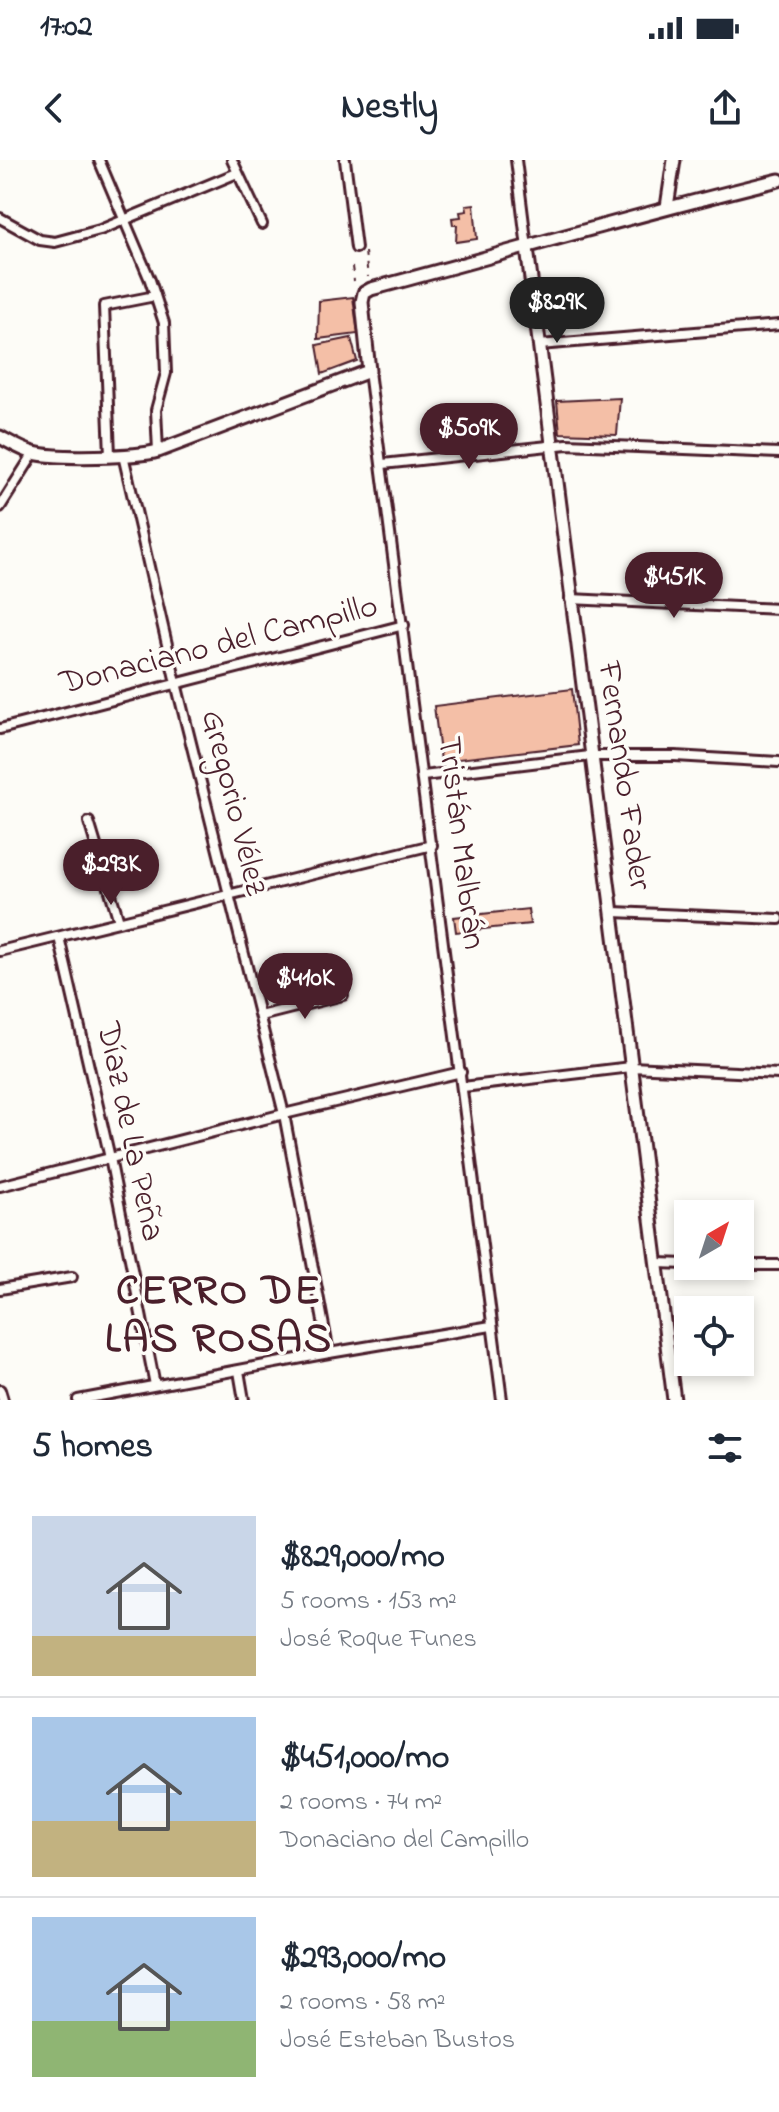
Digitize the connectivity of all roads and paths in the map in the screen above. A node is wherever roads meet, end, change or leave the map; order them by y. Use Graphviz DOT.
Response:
graph roads {
  1 [pos="99,160"];
  2 [pos="232,160"];
  3 [pos="345,160"];
  4 [pos="516,160"];
  5 [pos="674,160"];
  6 [pos="237,173"];
  7 [pos="779,180"];
  8 [pos="667,207"];
  9 [pos="0,218"];
  10 [pos="125,220"];
  11 [pos="262,224"];
  12 [pos="360,247"];
  13 [pos="527,248"];
  14 [pos="352,267"];
  15 [pos="368,280"];
  16 [pos="354,281"];
  17 [pos="155,296"];
  18 [pos="779,325"];
  19 [pos="539,345"];
  20 [pos="369,371"];
  21 [pos="0,437"];
  22 [pos="552,445"];
  23 [pos="158,451"];
  24 [pos="34,453"];
  25 [pos="779,453"];
  26 [pos="110,455"];
  27 [pos="123,455"];
  28 [pos="383,464"];
  29 [pos="0,507"];
  30 [pos="570,599"];
  31 [pos="779,609"];
  32 [pos="404,625"];
  33 [pos="176,683"];
  34 [pos="0,729"];
  35 [pos="590,756"];
  36 [pos="779,762"];
  37 [pos="423,776"];
  38 [pos="89,822"];
  39 [pos="432,845"];
  40 [pos="229,894"];
  41 [pos="614,912"];
  42 [pos="779,919"];
  43 [pos="119,921"];
  44 [pos="59,937"];
  45 [pos="0,951"];
  46 [pos="343,995"];
  47 [pos="260,1016"];
  48 [pos="631,1067"];
  49 [pos="461,1072"];
  50 [pos="779,1074"];
  51 [pos="463,1087"];
  52 [pos="284,1114"];
  53 [pos="110,1158"];
  54 [pos="0,1186"];
  55 [pos="657,1263"];
  56 [pos="674,1264"];
  57 [pos="754,1265"];
  58 [pos="779,1265"];
  59 [pos="72,1277"];
  60 [pos="0,1289"];
  61 [pos="491,1326"];
  62 [pos="329,1353"];
  63 [pos="239,1371"];
  64 [pos="155,1385"];
  65 [pos="0,1390"];
  66 [pos="3,1400"];
  67 [pos="78,1400"];
  68 [pos="244,1400"];
  69 [pos="502,1400"];
  70 [pos="674,1400"];
  1 -- 10 [label="street"];
  2 -- 6 [label="street"];
  3 -- 12 [label="street"];
  4 -- 13 [label="street, Fernando Fader"];
  5 -- 8 [label="main road"];
  6 -- 10 [label="street"];
  6 -- 11 [label="street"];
  7 -- 8 [label="main road"];
  8 -- 13 [label="main road"];
  9 -- 10 [label="street"];
  10 -- 17 [label="street"];
  12 -- 15 [label="path"];
  13 -- 19 [label="main road, Fernando Fader"];
  13 -- 20 [label="main road, Tristán Malbrán"];
  14 -- 16 [label="path"];
  17 -- 23 [label="street"];
  17 -- 26 [label="street"];
  18 -- 19 [label="street"];
  19 -- 22 [label="main road, Fernando Fader"];
  20 -- 23 [label="main road"];
  20 -- 28 [label="street, Tristán Malbrán"];
  21 -- 24 [label="main road"];
  22 -- 25 [label="street"];
  22 -- 28 [label="street"];
  22 -- 30 [label="main road, Fernando Fader"];
  23 -- 27 [label="main road"];
  24 -- 26 [label="main road"];
  24 -- 29 [label="street"];
  26 -- 27 [label="main road"];
  27 -- 33 [label="street, Gregorio Vélez"];
  28 -- 32 [label="street, Tristán Malbrán"];
  30 -- 31 [label="street"];
  30 -- 35 [label="main road, Fernando Fader"];
  32 -- 33 [label="street, Donaciano del Campillo"];
  32 -- 37 [label="street, Tristán Malbrán"];
  33 -- 34 [label="street, Donaciano del Campillo"];
  33 -- 40 [label="street, Gregorio Vélez"];
  35 -- 36 [label="street"];
  35 -- 37 [label="street"];
  35 -- 41 [label="main road, Fernando Fader"];
  37 -- 39 [label="street, Tristán Malbrán"];
  38 -- 43 [label="street"];
  39 -- 40 [label="street"];
  39 -- 49 [label="street, Tristán Malbrán"];
  40 -- 43 [label="street"];
  40 -- 47 [label="street, Gregorio Vélez"];
  41 -- 42 [label="street"];
  41 -- 48 [label="main road, Fernando Fader"];
  43 -- 44 [label="street"];
  44 -- 45 [label="street"];
  44 -- 53 [label="street, Díaz de La Peña"];
  46 -- 47 [label="street"];
  47 -- 52 [label="street, Gregorio Vélez"];
  48 -- 50 [label="street"];
  48 -- 51 [label="street"];
  48 -- 55 [label="main road, Fernando Fader"];
  49 -- 51 [label="street, Tristán Malbrán"];
  49 -- 52 [label="street"];
  51 -- 61 [label="street, Tristán Malbrán"];
  52 -- 53 [label="street"];
  52 -- 62 [label="street, Gregorio Vélez"];
  53 -- 54 [label="street"];
  53 -- 64 [label="street, Díaz de La Peña"];
  55 -- 56 [label="street"];
  55 -- 70 [label="main road, Fernando Fader"];
  57 -- 58 [label="street"];
  59 -- 60 [label="street"];
  61 -- 62 [label="street"];
  61 -- 69 [label="street, Tristán Malbrán"];
  62 -- 63 [label="street"];
  63 -- 64 [label="street"];
  63 -- 68 [label="street"];
  64 -- 67 [label="street"];
  65 -- 66 [label="street"];
}
